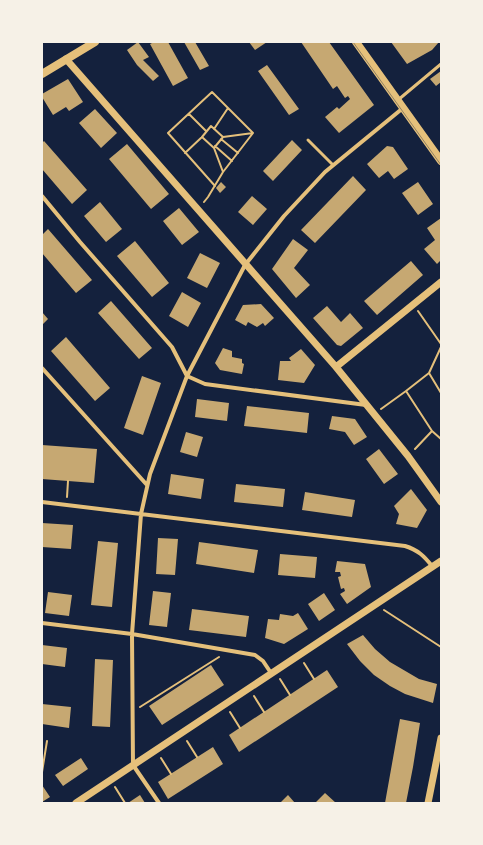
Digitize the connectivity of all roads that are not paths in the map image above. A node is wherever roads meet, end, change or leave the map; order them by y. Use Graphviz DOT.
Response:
graph roads {
  1 [pos="95,42"];
  2 [pos="356,42"];
  3 [pos="66,59"];
  4 [pos="441,64"];
  5 [pos="42,74"];
  6 [pos="398,100"];
  7 [pos="403,108"];
  8 [pos="308,140"];
  9 [pos="441,161"];
  10 [pos="333,166"];
  11 [pos="42,196"];
  12 [pos="245,265"];
  13 [pos="441,282"];
  14 [pos="336,367"];
  15 [pos="42,368"];
  16 [pos="187,376"];
  17 [pos="367,405"];
  18 [pos="147,485"];
  19 [pos="42,502"];
  20 [pos="441,502"];
  21 [pos="141,514"];
  22 [pos="441,561"];
  23 [pos="432,566"];
  24 [pos="42,623"];
  25 [pos="132,634"];
  26 [pos="273,671"];
  27 [pos="441,738"];
  28 [pos="133,765"];
  29 [pos="76,803"];
  30 [pos="159,803"];
  31 [pos="428,803"];
  1 -- 3 [label="main road"];
  2 -- 6 [label="main road"];
  3 -- 5 [label="main road"];
  3 -- 12 [label="street"];
  4 -- 6 [label="lane"];
  6 -- 7 [label="main road"];
  7 -- 9 [label="main road"];
  7 -- 10 [label="street"];
  8 -- 10 [label="lane"];
  10 -- 12 [label="street"];
  11 -- 16 [label="street"];
  12 -- 14 [label="street"];
  12 -- 16 [label="street"];
  13 -- 14 [label="street"];
  14 -- 17 [label="street"];
  15 -- 18 [label="street"];
  16 -- 17 [label="street"];
  16 -- 18 [label="street"];
  17 -- 20 [label="street"];
  18 -- 21 [label="street"];
  19 -- 21 [label="street"];
  21 -- 23 [label="street"];
  21 -- 25 [label="street"];
  22 -- 23 [label="street"];
  23 -- 26 [label="street"];
  24 -- 25 [label="street"];
  25 -- 26 [label="street"];
  25 -- 28 [label="street"];
  26 -- 28 [label="street"];
  27 -- 31 [label="street"];
  28 -- 29 [label="street"];
  28 -- 30 [label="street"];
}
